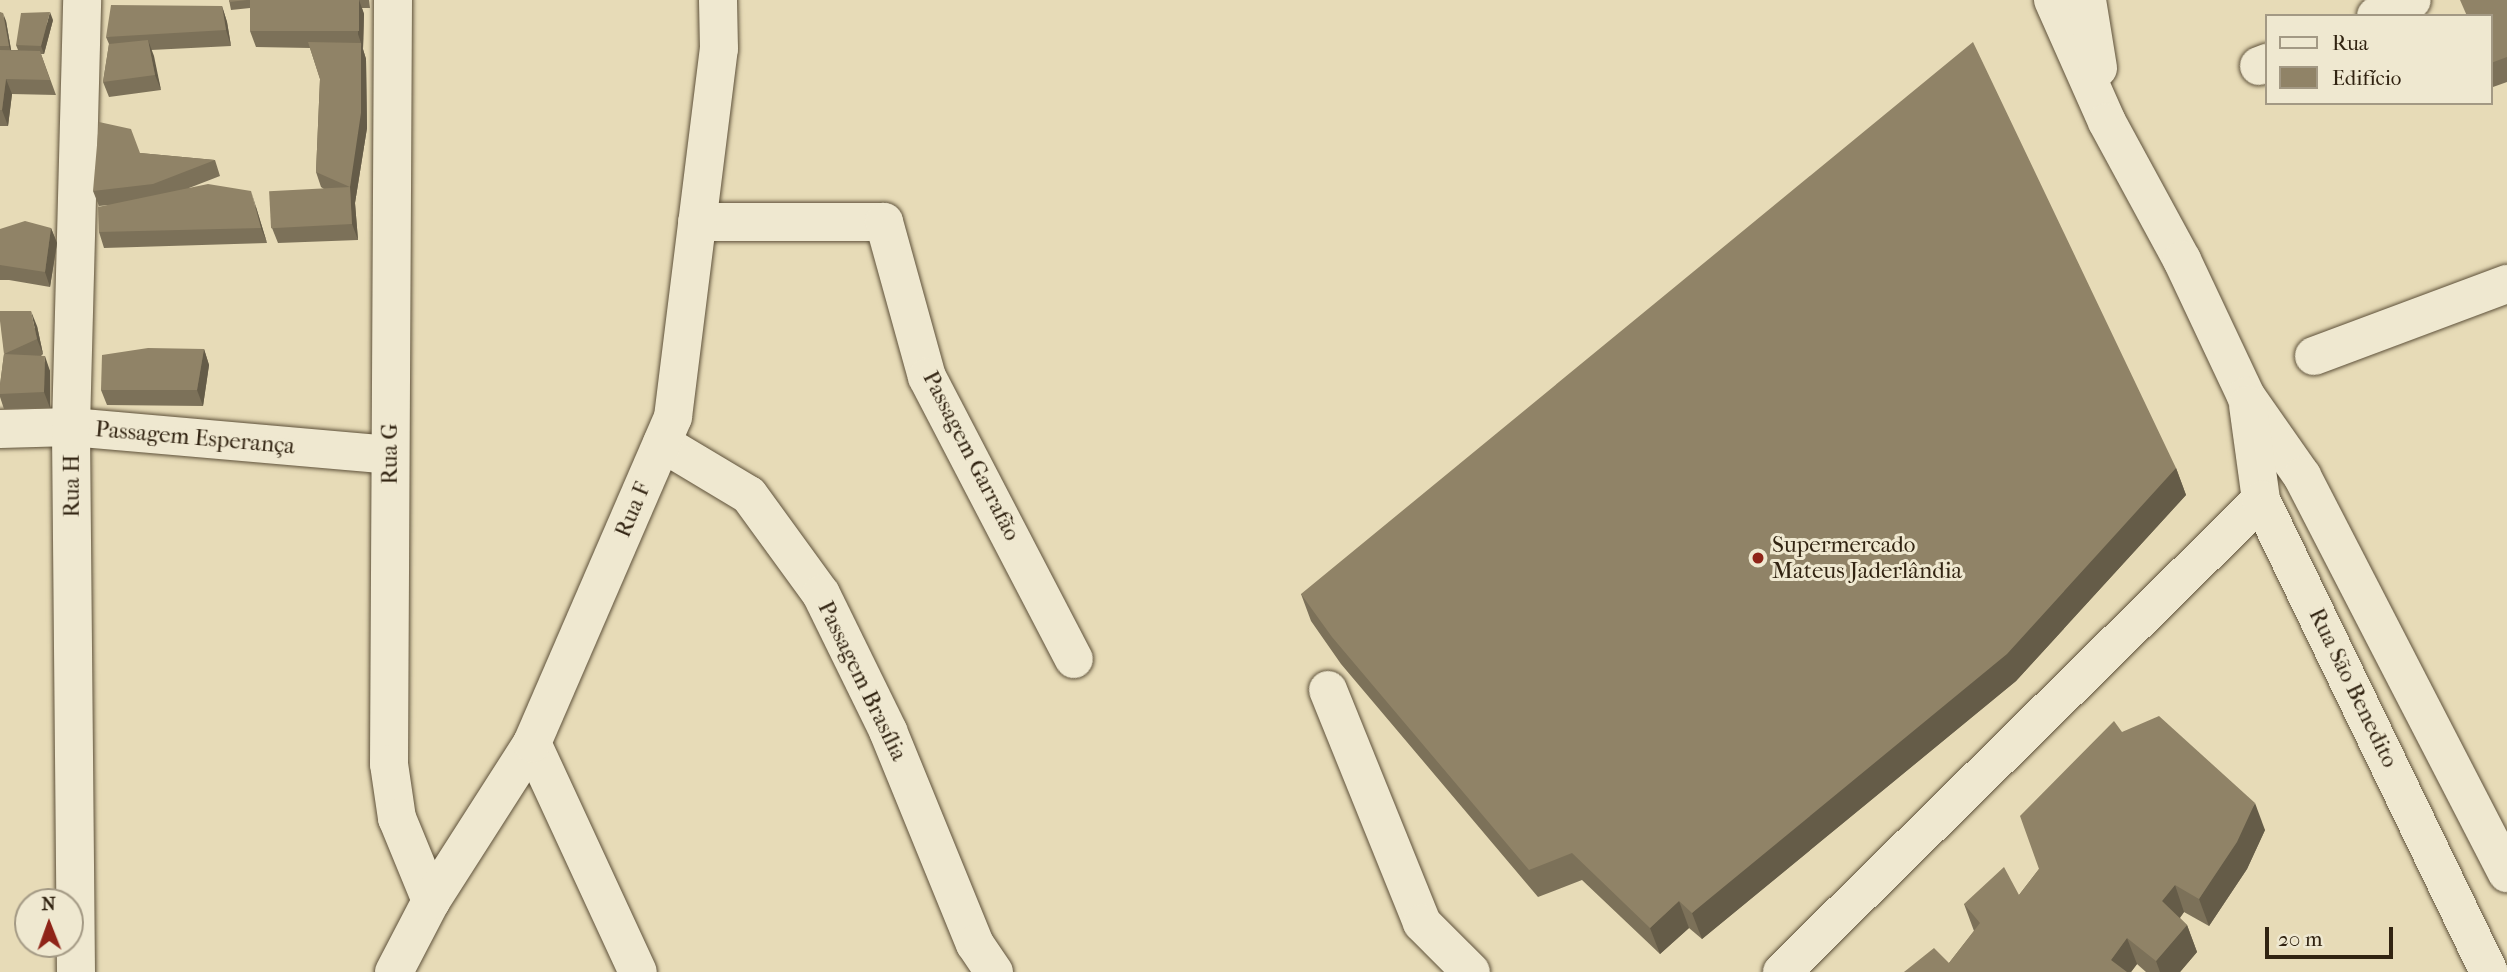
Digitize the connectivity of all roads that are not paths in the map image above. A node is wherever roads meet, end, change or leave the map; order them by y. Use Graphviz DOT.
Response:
graph roads {
  1 [pos="82,0"];
  2 [pos="393,0"];
  3 [pos="719,0"];
  4 [pos="2053,0"];
  5 [pos="2087,0"];
  6 [pos="2412,0"];
  7 [pos="2380,14"];
  8 [pos="2107,122"];
  9 [pos="697,222"];
  10 [pos="2507,284"];
  11 [pos="2314,356"];
  12 [pos="2246,396"];
  13 [pos="71,427"];
  14 [pos="0,429"];
  15 [pos="662,443"];
  16 [pos="390,455"];
  17 [pos="2261,500"];
  18 [pos="1074,659"];
  19 [pos="1328,690"];
  20 [pos="532,743"];
  21 [pos="2507,873"];
  22 [pos="431,901"];
  23 [pos="76,972"];
  24 [pos="394,972"];
  25 [pos="638,972"];
  26 [pos="994,972"];
  27 [pos="1471,972"];
  28 [pos="1782,972"];
  29 [pos="2489,972"];
  1 -- 13 [label="street, Rua H"];
  2 -- 16 [label="street, Rua G"];
  3 -- 9 [label="street, Rua F"];
  4 -- 8 [label="street, Rua São Benedito"];
  5 -- 8 [label="street, Rua São Benedito"];
  6 -- 7 [label="street"];
  8 -- 12 [label="street, Rua São Benedito"];
  9 -- 15 [label="street, Rua F"];
  9 -- 18 [label="street, Passagem Garrafão"];
  10 -- 11 [label="street"];
  12 -- 17 [label="street, Rua São Benedito"];
  12 -- 21 [label="street, Rua São Benedito"];
  13 -- 14 [label="street, Passagem Esperança"];
  13 -- 16 [label="street, Passagem Esperança"];
  13 -- 23 [label="street, Rua H"];
  15 -- 20 [label="street, Rua F"];
  15 -- 26 [label="street, Passagem Brasília"];
  16 -- 22 [label="street, Rua G"];
  17 -- 28 [label="street"];
  17 -- 29 [label="street, Rua São Benedito"];
  19 -- 27 [label="street"];
  20 -- 22 [label="street, Rua F"];
  20 -- 25 [label="street"];
  22 -- 24 [label="street, Rua F"];
}
